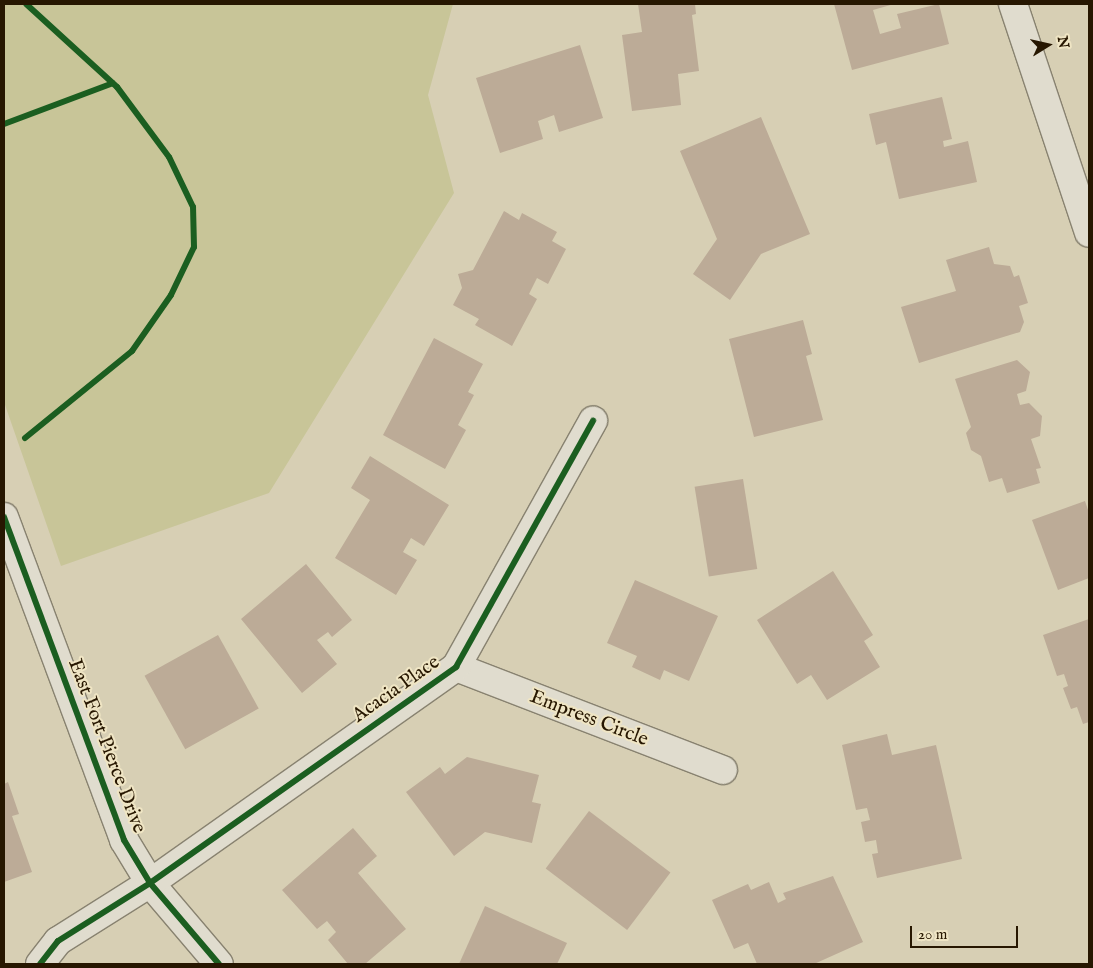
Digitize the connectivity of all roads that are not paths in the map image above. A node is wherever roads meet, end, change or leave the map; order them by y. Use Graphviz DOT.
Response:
graph roads {
  1 [pos="1014,4"];
  2 [pos="1084,194"];
  3 [pos="1089,233"];
  4 [pos="593,422"];
  5 [pos="4,517"];
  6 [pos="456,666"];
  7 [pos="723,770"];
  8 [pos="150,883"];
  9 [pos="40,964"];
  10 [pos="219,964"];
  1 -- 2 [label="street"];
  2 -- 3 [label="street"];
  4 -- 6 [label="street, Acacia Place"];
  5 -- 8 [label="street, East Fort Pierce Drive"];
  6 -- 7 [label="street, Empress Circle"];
  6 -- 8 [label="street, Acacia Place"];
  8 -- 9 [label="street, Acacia Place"];
  8 -- 10 [label="street, East Fort Pierce Drive"];
}
